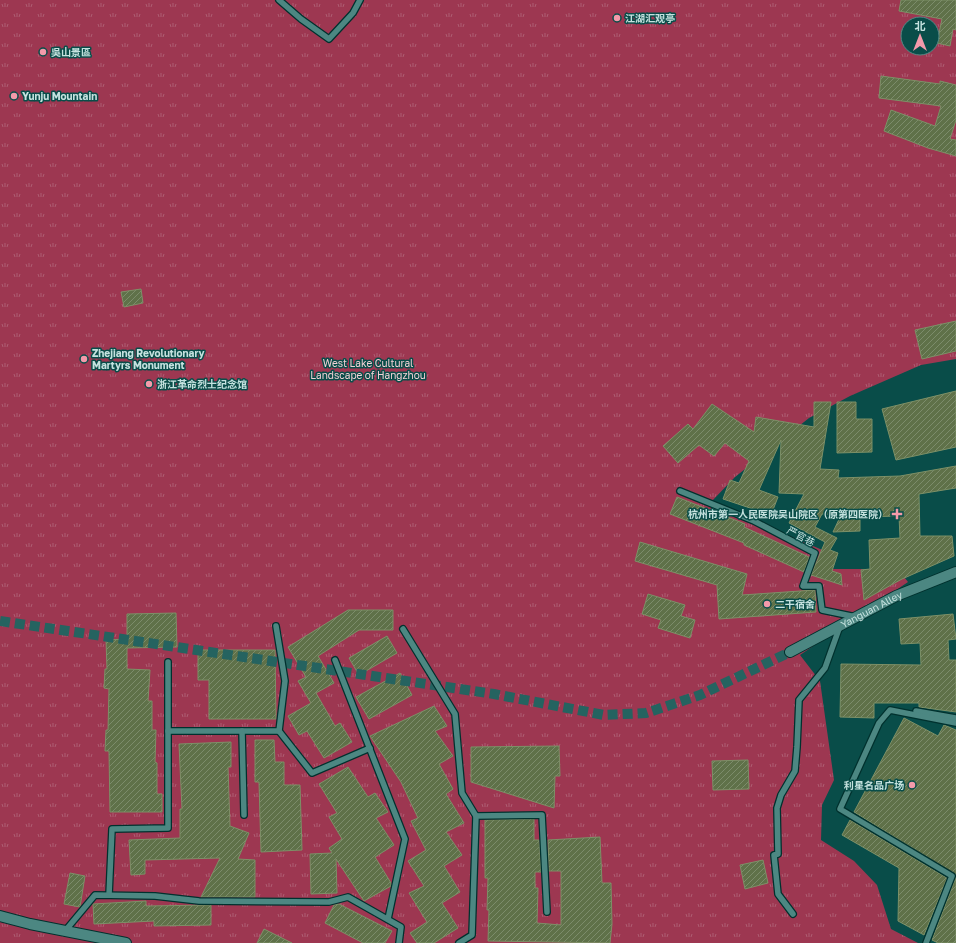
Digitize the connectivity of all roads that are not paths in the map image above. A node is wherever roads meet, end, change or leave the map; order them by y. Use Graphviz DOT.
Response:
graph roads {
  1 [pos="279,0"];
  2 [pos="360,0"];
  3 [pos="680,491"];
  4 [pos="956,572"];
  5 [pos="856,617"];
  6 [pos="276,626"];
  7 [pos="840,626"];
  8 [pos="403,629"];
  9 [pos="790,652"];
  10 [pos="336,660"];
  11 [pos="168,662"];
  12 [pos="916,710"];
  13 [pos="956,718"];
  14 [pos="956,723"];
  15 [pos="168,731"];
  16 [pos="242,731"];
  17 [pos="279,731"];
  18 [pos="370,748"];
  19 [pos="244,815"];
  20 [pos="476,816"];
  21 [pos="109,895"];
  22 [pos="547,912"];
  23 [pos="793,914"];
  24 [pos="0,916"];
  25 [pos="388,919"];
  26 [pos="65,931"];
  27 [pos="126,943"];
  28 [pos="399,943"];
  29 [pos="459,943"];
  30 [pos="926,943"];
  1 -- 2 [label="lane"];
  3 -- 5 [label="lane, 严官巷"];
  4 -- 5 [label="street, Yanguan Alley"];
  5 -- 7 [label="street, Yanguan Alley"];
  6 -- 17 [label="lane"];
  7 -- 9 [label="street, Yanguan Alley"];
  7 -- 23 [label="lane"];
  8 -- 20 [label="lane"];
  10 -- 18 [label="lane"];
  11 -- 15 [label="lane"];
  12 -- 13 [label="lane"];
  14 -- 30 [label="lane"];
  15 -- 16 [label="lane"];
  15 -- 21 [label="lane"];
  16 -- 17 [label="lane"];
  16 -- 19 [label="lane"];
  17 -- 18 [label="lane"];
  18 -- 25 [label="lane"];
  20 -- 22 [label="lane"];
  20 -- 29 [label="lane"];
  21 -- 25 [label="lane"];
  21 -- 26 [label="lane"];
  24 -- 26 [label="street"];
  25 -- 28 [label="lane"];
  26 -- 27 [label="street"];
}
